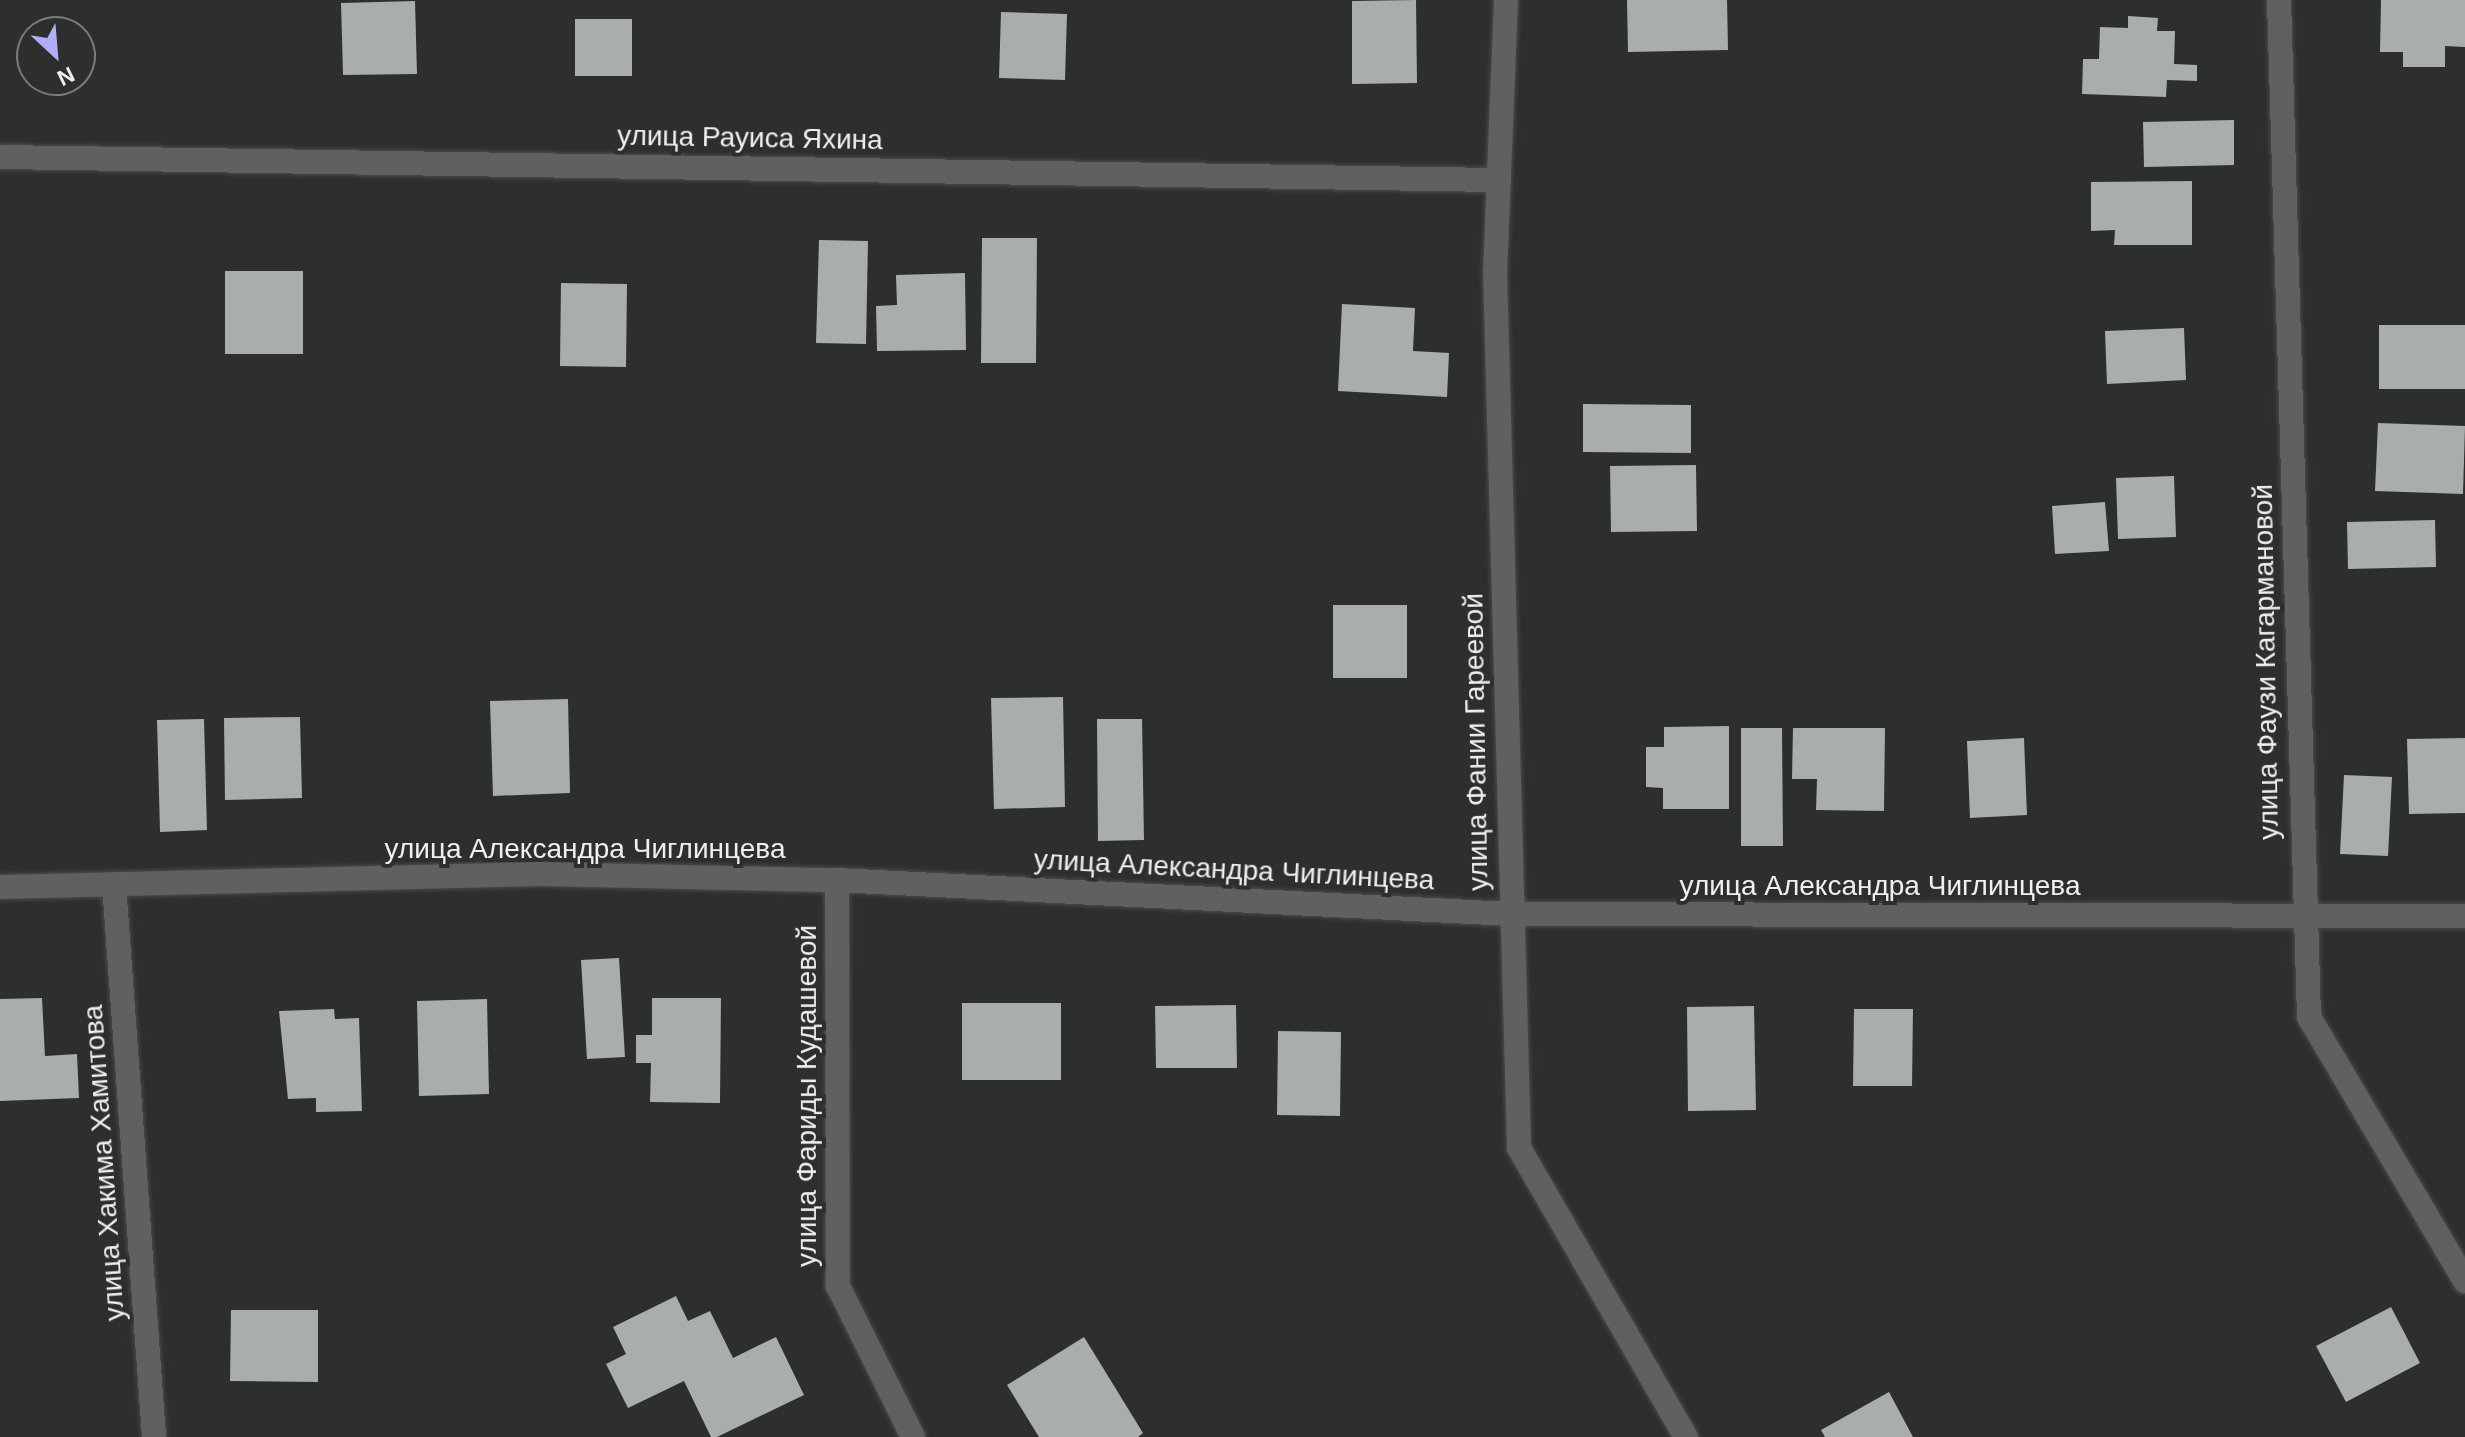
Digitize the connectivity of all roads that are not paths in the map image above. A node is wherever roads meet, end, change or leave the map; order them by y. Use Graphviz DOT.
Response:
graph roads {
  1 [pos="1506,0"];
  2 [pos="2279,0"];
  3 [pos="0,157"];
  4 [pos="1499,180"];
  5 [pos="837,880"];
  6 [pos="114,884"];
  7 [pos="0,887"];
  8 [pos="1510,914"];
  9 [pos="2465,916"];
  10 [pos="2303,919"];
  11 [pos="2465,1281"];
  12 [pos="154,1437"];
  13 [pos="913,1437"];
  14 [pos="1686,1437"];
  1 -- 4 [label="street, улица Фании Гареевой"];
  2 -- 10 [label="street, улица Фаузи Кагармановой"];
  3 -- 4 [label="street, улица Рауиса Яхина"];
  4 -- 8 [label="street, улица Фании Гареевой"];
  5 -- 6 [label="street, улица Александра Чиглинцева"];
  5 -- 8 [label="street, улица Александра Чиглинцева"];
  5 -- 13 [label="street, улица Фариды Кудашевой"];
  6 -- 7 [label="street, улица Александра Чиглинцева"];
  6 -- 12 [label="street, улица Хакима Хамитова"];
  8 -- 10 [label="street, улица Александра Чиглинцева"];
  8 -- 14 [label="street, улица Фании Гареевой"];
  9 -- 10 [label="street, улица Александра Чиглинцева"];
  10 -- 11 [label="street, улица Фаузи Кагармановой"];
}
